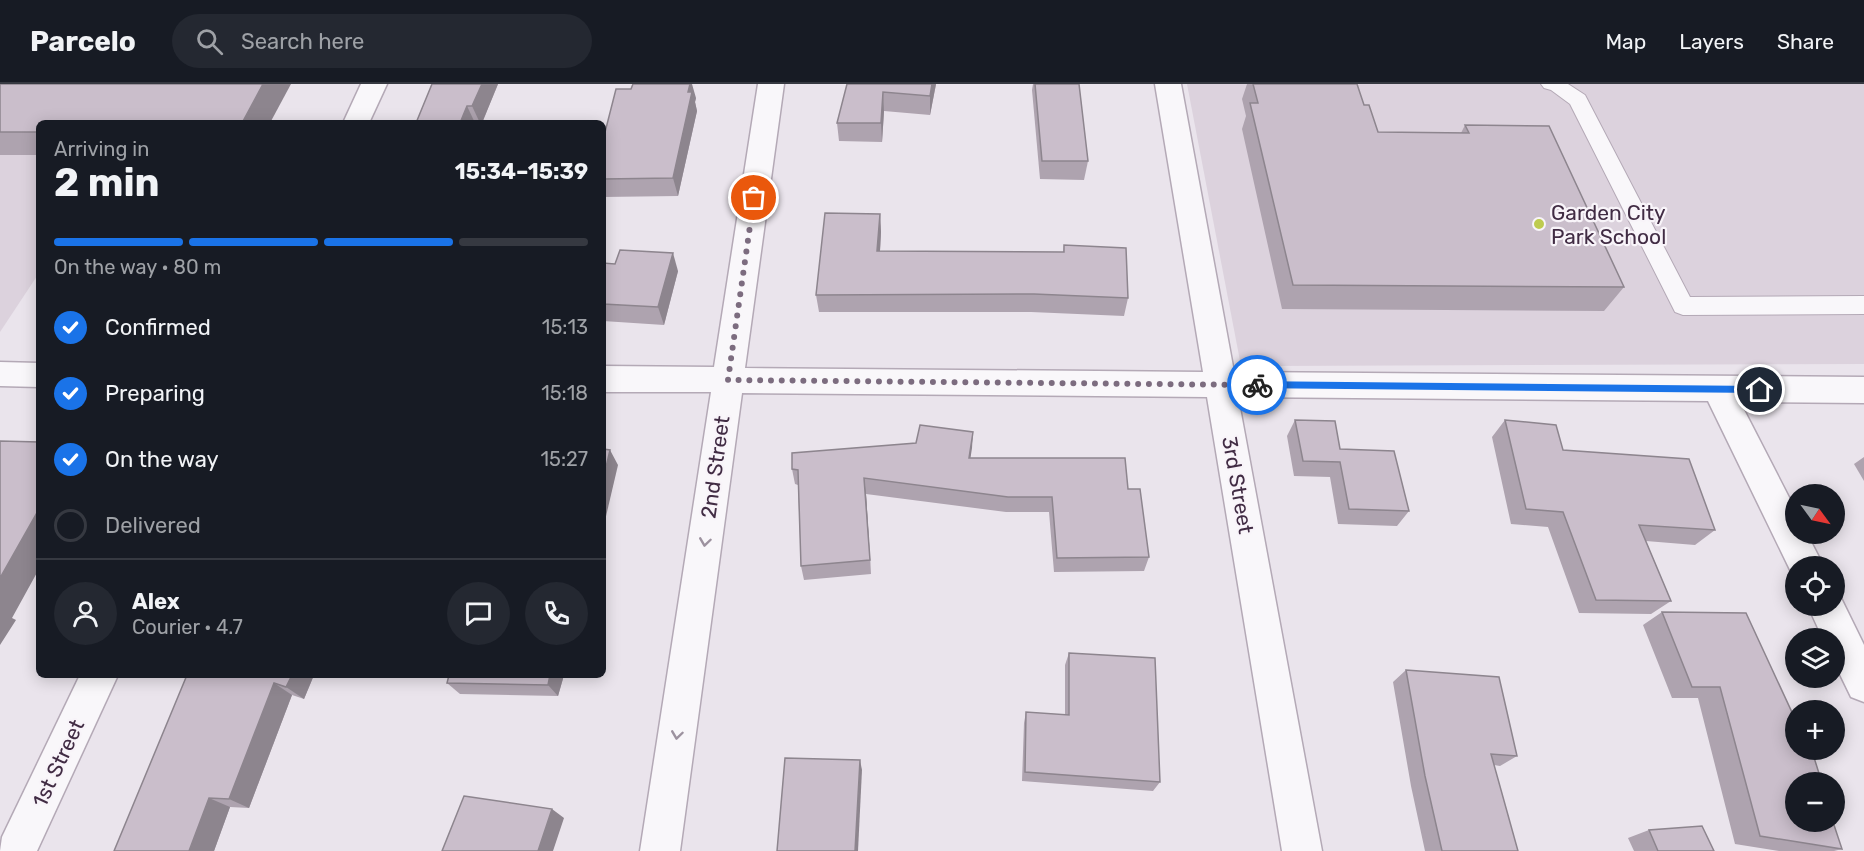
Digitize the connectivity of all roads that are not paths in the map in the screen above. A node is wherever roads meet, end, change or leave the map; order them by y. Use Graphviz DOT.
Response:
graph roads {
  1 [pos="374,84"];
  2 [pos="771,84"];
  3 [pos="1167,84"];
  4 [pos="1551,84"];
  5 [pos="357,120"];
  6 [pos="1864,305"];
  7 [pos="0,374"];
  8 [pos="36,375"];
  9 [pos="606,379"];
  10 [pos="728,380"];
  11 [pos="1220,384"];
  12 [pos="1719,389"];
  13 [pos="1864,390"];
  14 [pos="1801,556"];
  15 [pos="1831,616"];
  16 [pos="98,678"];
  17 [pos="1864,684"];
  18 [pos="16,851"];
  19 [pos="660,851"];
  20 [pos="1302,851"];
  1 -- 5 [label="street"];
  2 -- 10 [label="street, 2nd Street"];
  3 -- 11 [label="street, 3rd Street"];
  4 -- 6 [label="lane"];
  7 -- 8 [label="street"];
  9 -- 10 [label="street"];
  10 -- 11 [label="street"];
  10 -- 19 [label="street, 2nd Street, one-way"];
  11 -- 12 [label="street"];
  11 -- 20 [label="street, 3rd Street"];
  12 -- 13 [label="street"];
  12 -- 14 [label="street"];
  15 -- 17 [label="street"];
  16 -- 18 [label="street, 1st Street"];
}
